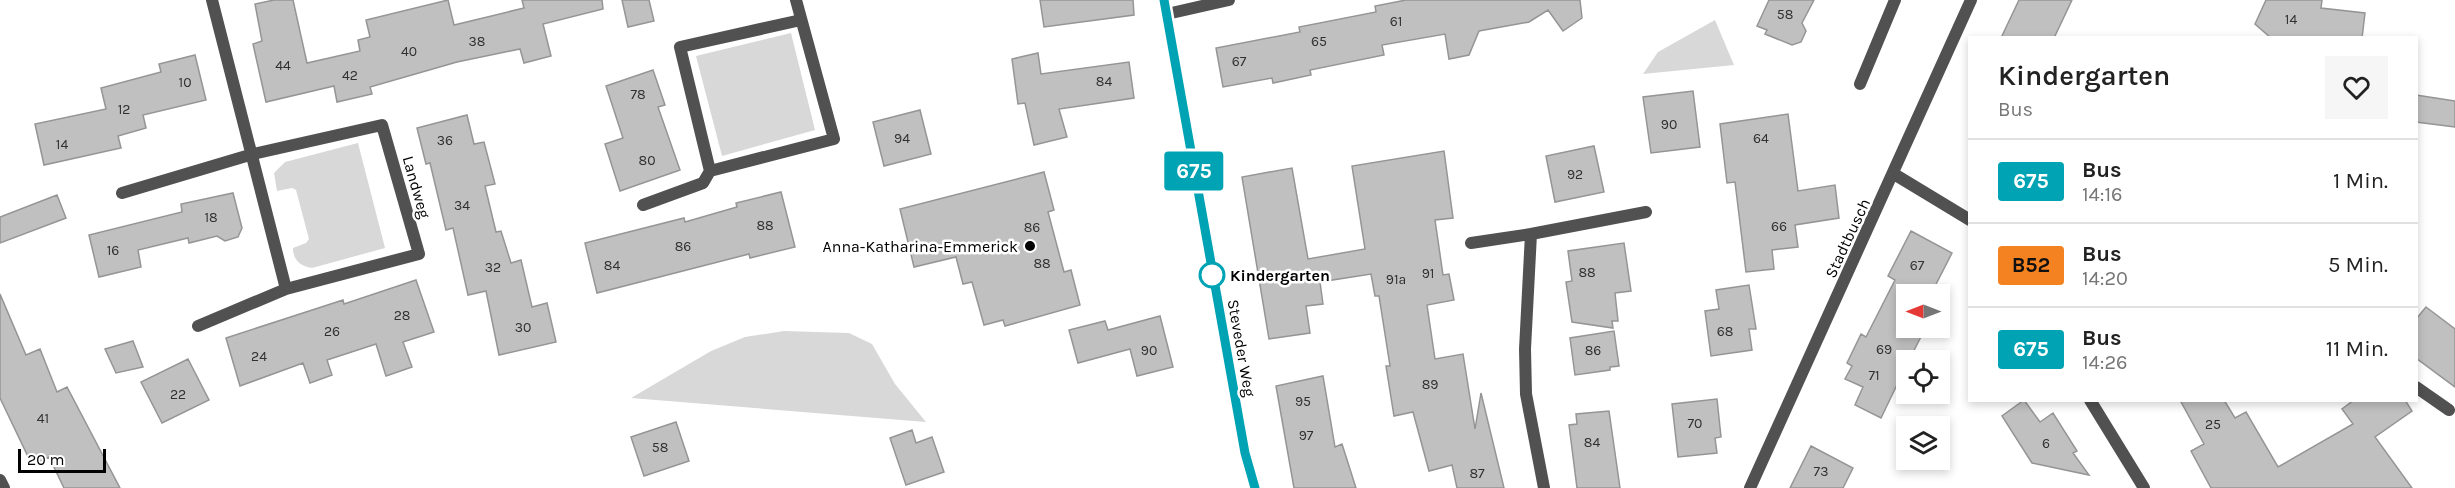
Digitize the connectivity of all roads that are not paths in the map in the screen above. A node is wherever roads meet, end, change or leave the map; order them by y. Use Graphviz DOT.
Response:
graph roads {
  1 [pos="212,0"];
  2 [pos="796,0"];
  3 [pos="1164,0"];
  4 [pos="1229,0"];
  5 [pos="1895,0"];
  6 [pos="1971,0"];
  7 [pos="1167,14"];
  8 [pos="801,20"];
  9 [pos="1860,84"];
  10 [pos="253,154"];
  11 [pos="710,171"];
  12 [pos="1894,174"];
  13 [pos="122,193"];
  14 [pos="643,205"];
  15 [pos="1646,212"];
  16 [pos="1968,219"];
  17 [pos="1531,234"];
  18 [pos="1471,243"];
  19 [pos="286,289"];
  20 [pos="198,326"];
  21 [pos="2418,388"];
  22 [pos="2091,402"];
  23 [pos="2449,410"];
  24 [pos="0,480"];
  25 [pos="4,488"];
  26 [pos="1256,488"];
  27 [pos="1544,488"];
  28 [pos="1750,488"];
  29 [pos="2144,488"];
  1 -- 10 [label="street"];
  2 -- 8 [label="street"];
  3 -- 7 [label="street, Steveder Weg"];
  4 -- 7 [label="street"];
  5 -- 9 [label="street"];
  6 -- 12 [label="street, Stadtbusch"];
  7 -- 26 [label="street, Steveder Weg"];
  8 -- 11 [label="street"];
  8 -- 11 [label="street"];
  10 -- 13 [label="street, Landweg"];
  10 -- 19 [label="street"];
  10 -- 19 [label="street, Landweg"];
  11 -- 14 [label="street"];
  12 -- 16 [label="street"];
  12 -- 28 [label="street, Stadtbusch"];
  15 -- 17 [label="street"];
  17 -- 18 [label="street"];
  17 -- 27 [label="street"];
  19 -- 20 [label="street, Landweg"];
  21 -- 23 [label="street"];
  22 -- 29 [label="street"];
  24 -- 25 [label="street"];
}
